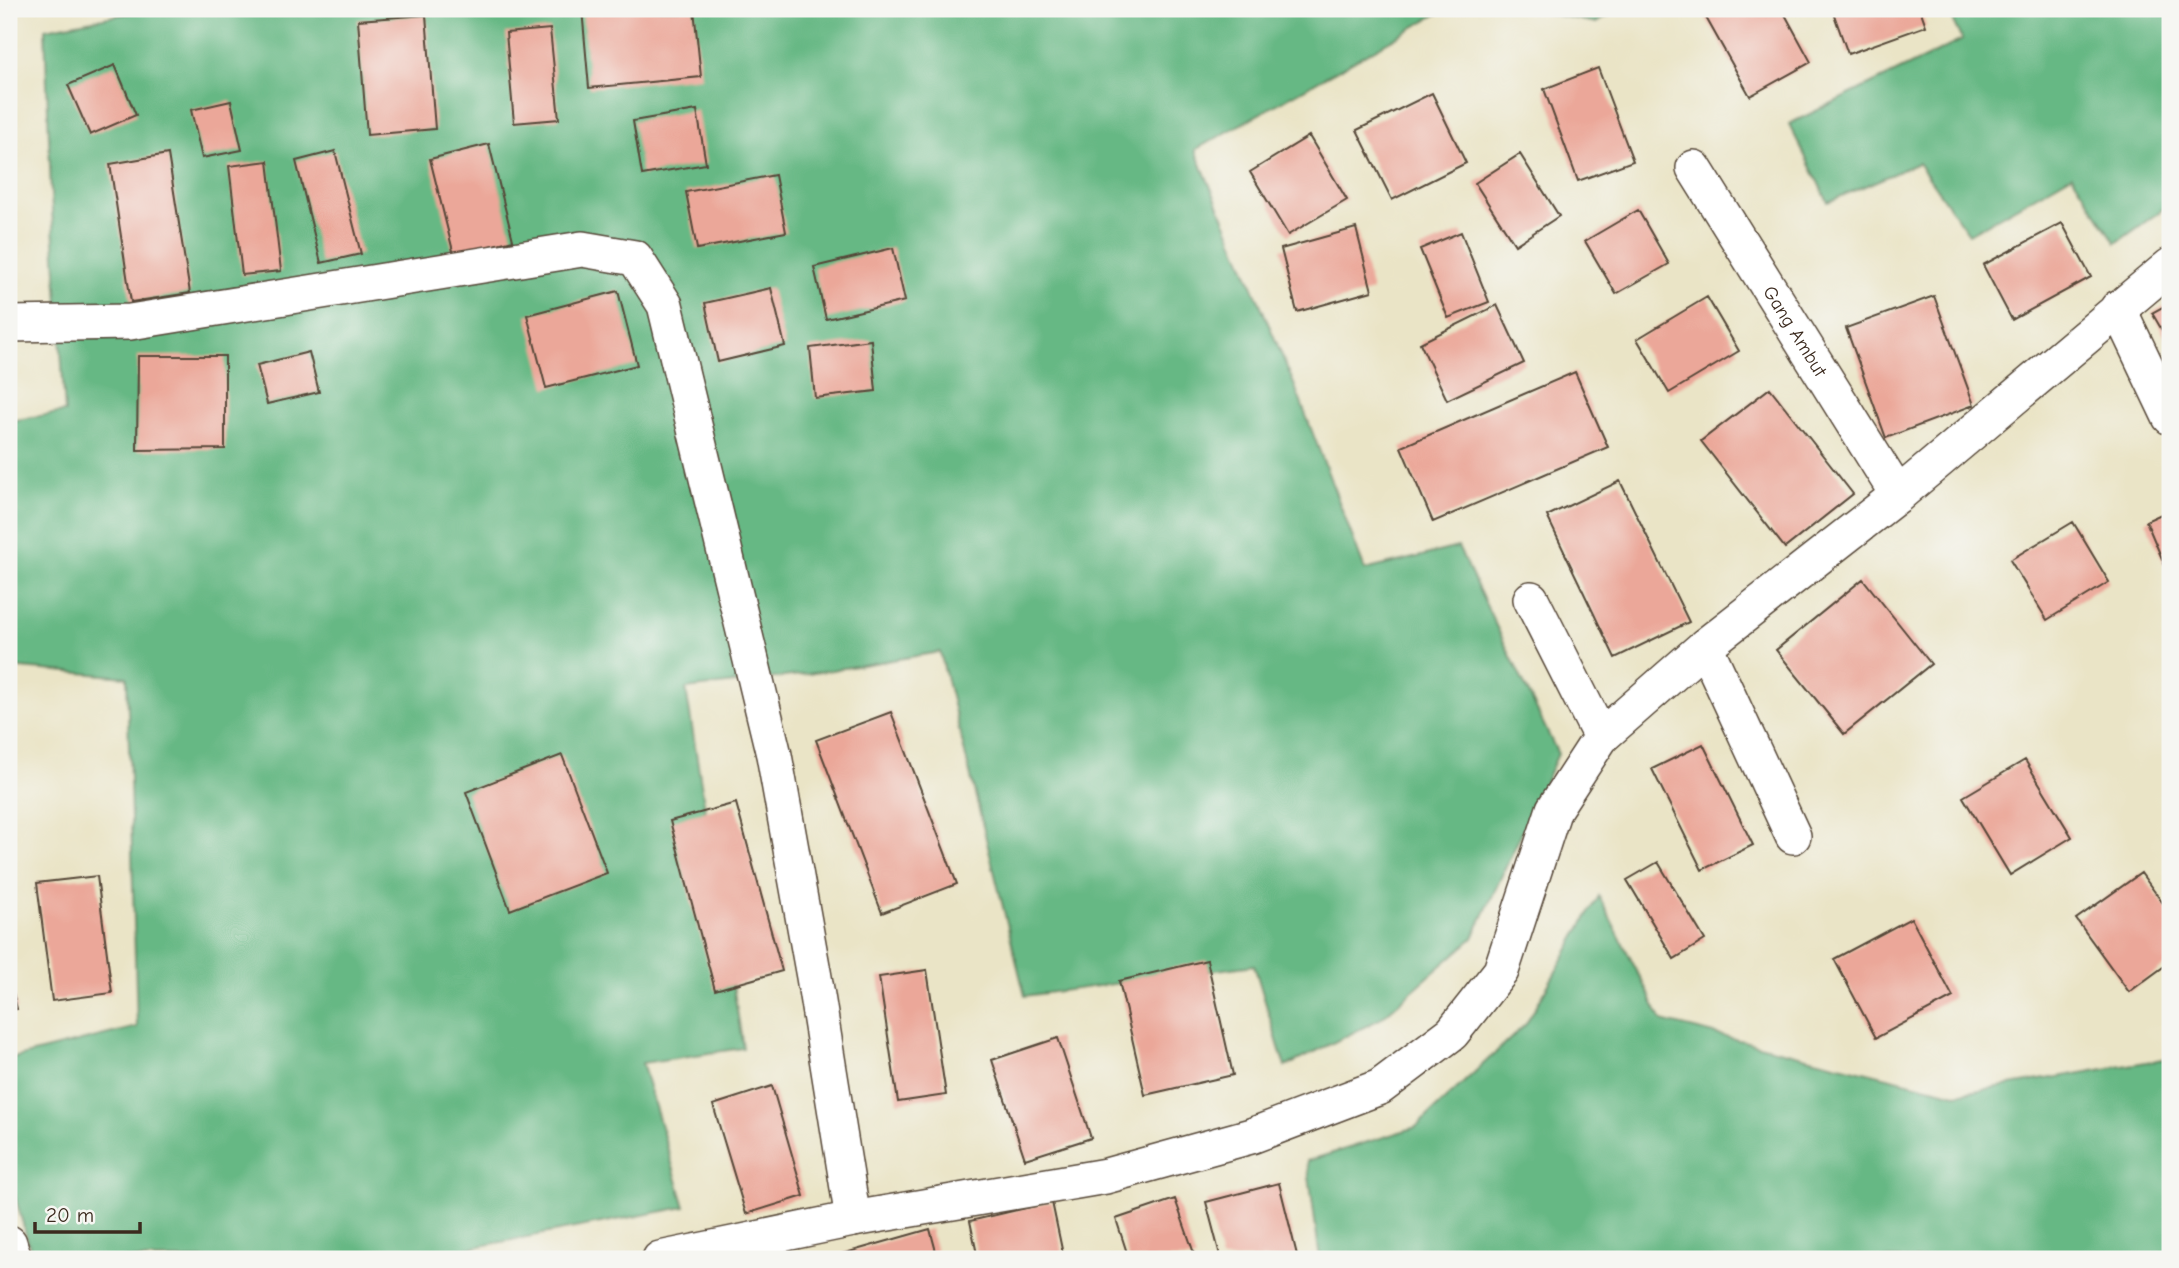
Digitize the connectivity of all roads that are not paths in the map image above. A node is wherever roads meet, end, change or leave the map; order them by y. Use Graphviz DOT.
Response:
graph roads {
  1 [pos="1694,169"];
  2 [pos="2170,266"];
  3 [pos="2118,308"];
  4 [pos="9,324"];
  5 [pos="2170,418"];
  6 [pos="1898,495"];
  7 [pos="1531,599"];
  8 [pos="1705,646"];
  9 [pos="1601,737"];
  10 [pos="1793,836"];
  11 [pos="853,1219"];
  12 [pos="9,1243"];
  13 [pos="15,1259"];
  14 [pos="660,1259"];
  1 -- 6 [label="street, Gang Ambut"];
  2 -- 3 [label="street"];
  3 -- 5 [label="street"];
  3 -- 6 [label="street"];
  4 -- 11 [label="street"];
  6 -- 8 [label="street"];
  7 -- 9 [label="street"];
  8 -- 9 [label="street"];
  8 -- 10 [label="street"];
  9 -- 11 [label="street"];
  11 -- 14 [label="street"];
  12 -- 13 [label="street"];
}
